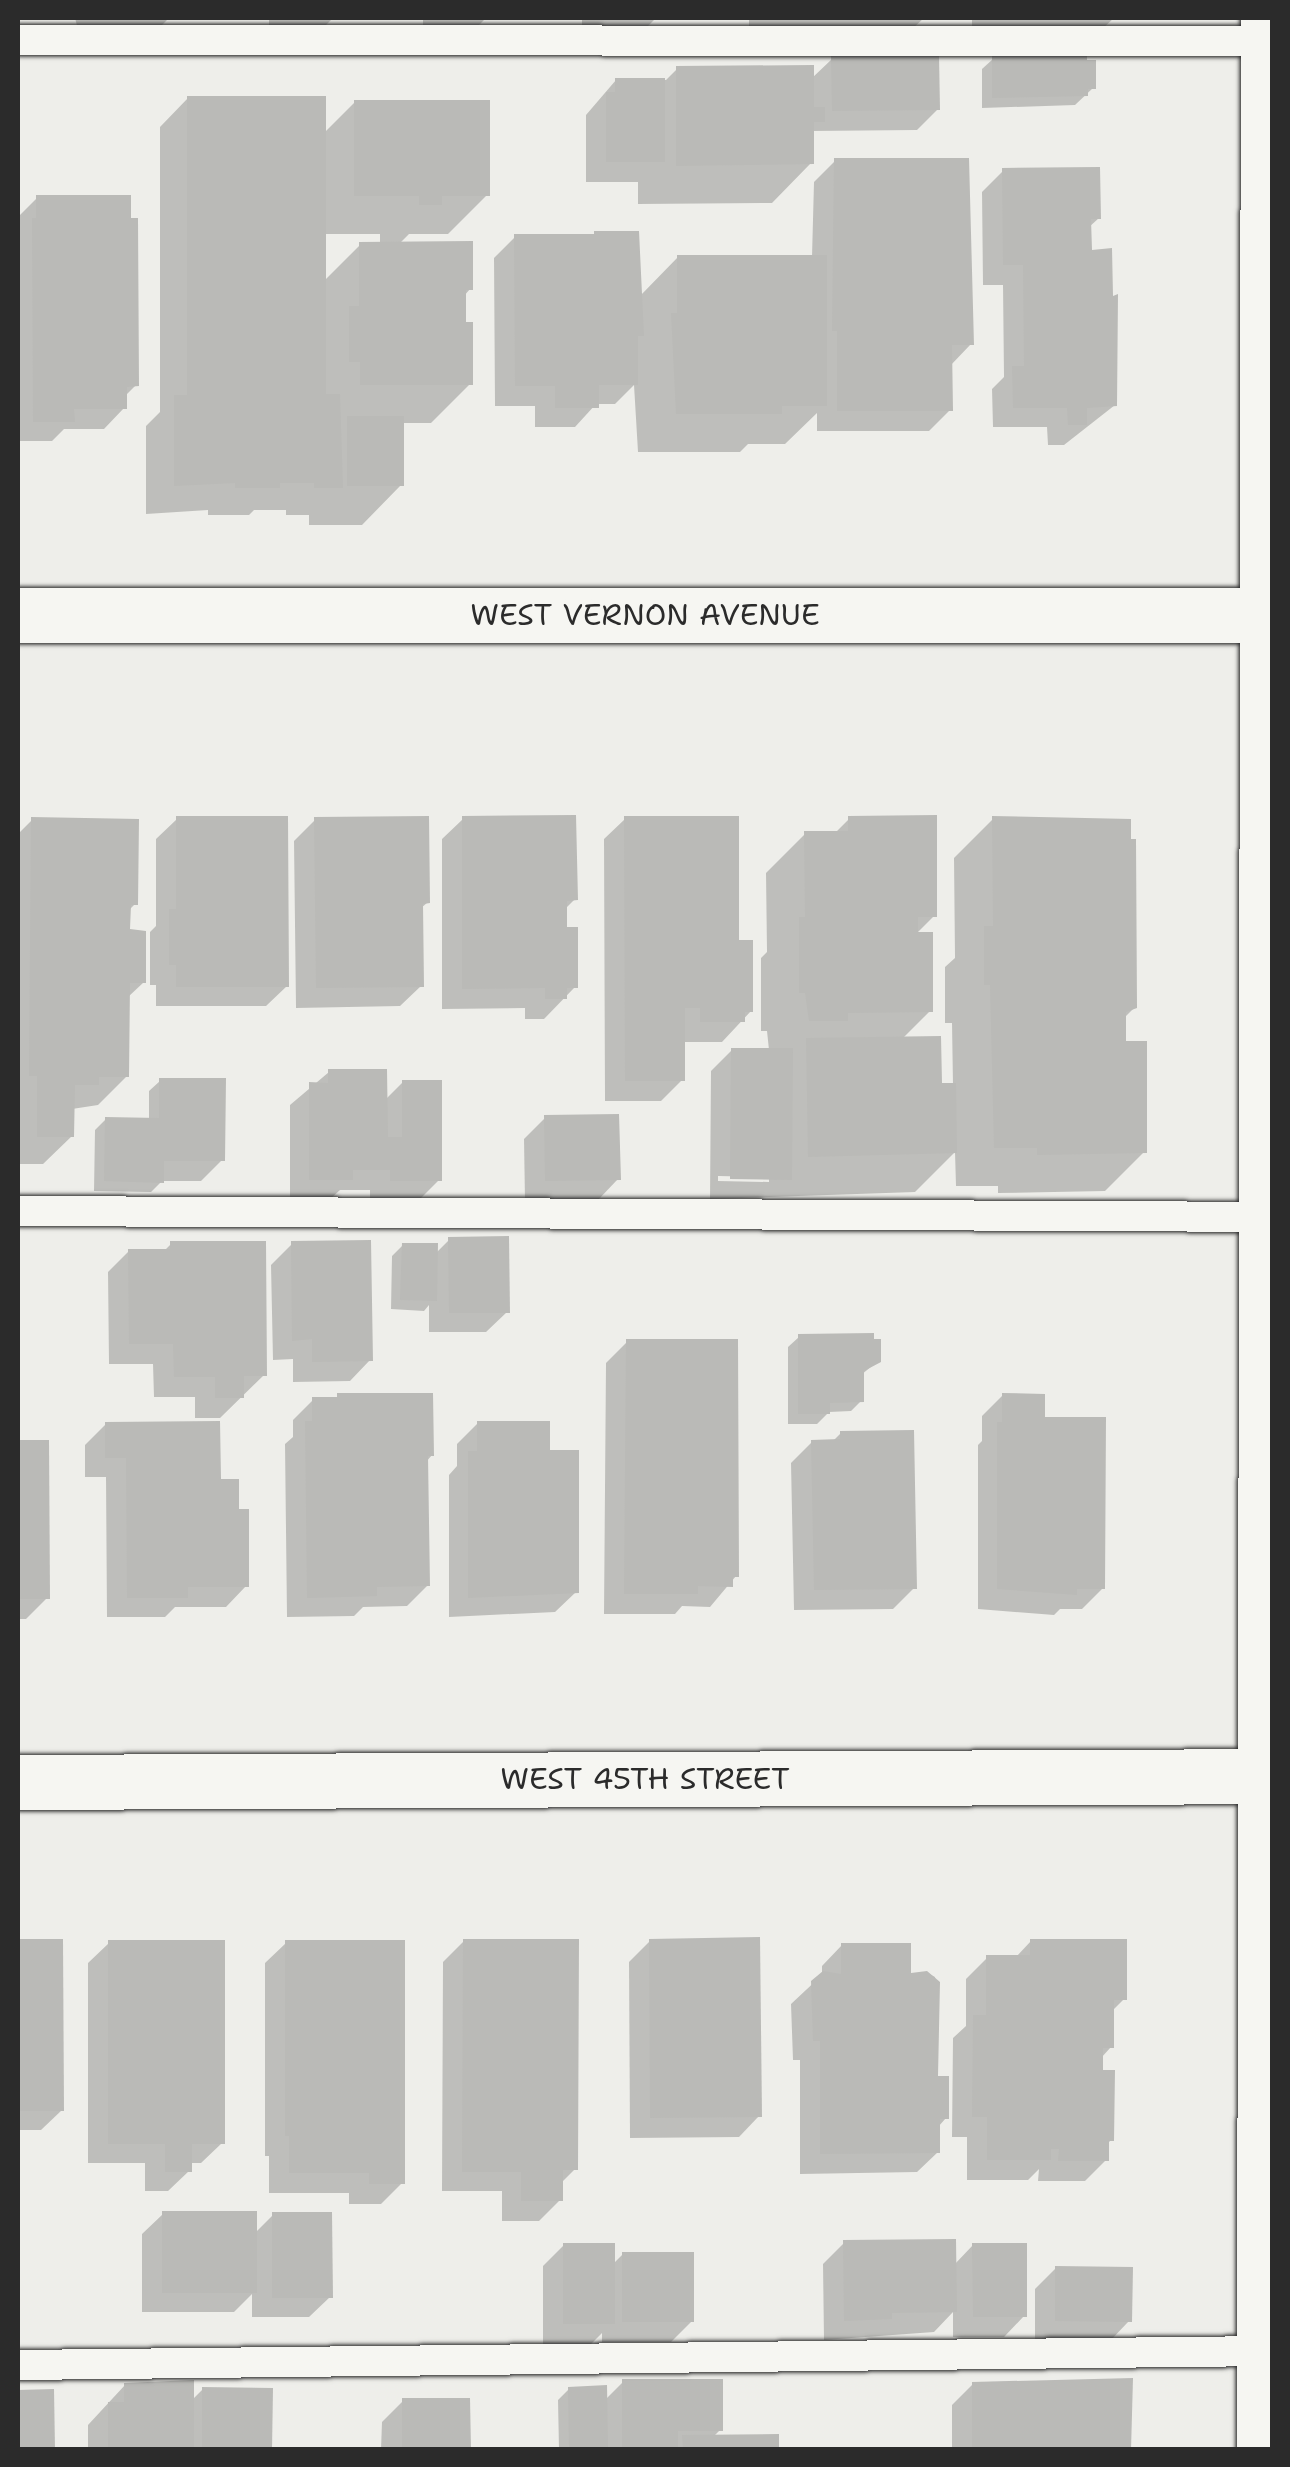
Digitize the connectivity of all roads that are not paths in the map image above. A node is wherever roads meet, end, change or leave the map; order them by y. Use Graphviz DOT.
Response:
graph roads {
  1 [pos="1270,33"];
  2 [pos="18,40"];
  3 [pos="18,615"];
  4 [pos="1271,615"];
  5 [pos="18,1211"];
  6 [pos="1271,1217"];
  7 [pos="1267,1776"];
  8 [pos="18,1782"];
  9 [pos="1268,2351"];
  10 [pos="18,2365"];
  11 [pos="1264,2450"];
  1 -- 2 [label="lane"];
  1 -- 4 [label="street"];
  3 -- 4 [label="street, WEST VERNON AVENUE"];
  4 -- 6 [label="street"];
  5 -- 6 [label="lane"];
  6 -- 7 [label="street"];
  7 -- 8 [label="street, WEST 45TH STREET"];
  7 -- 9 [label="street"];
  9 -- 10 [label="lane"];
  9 -- 11 [label="street"];
}
